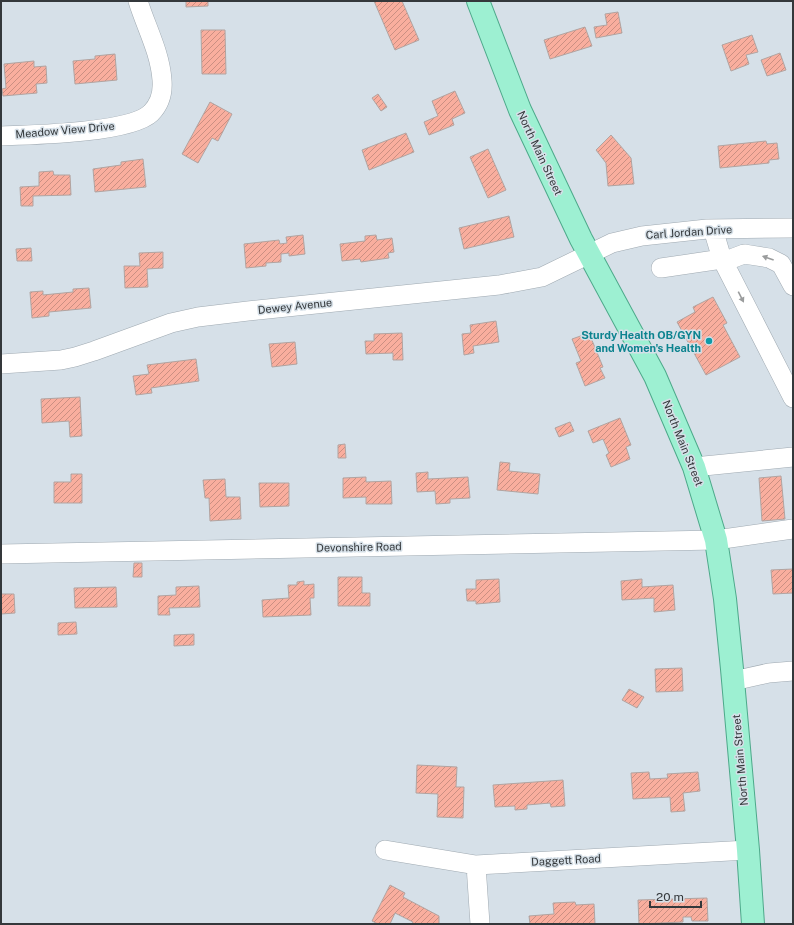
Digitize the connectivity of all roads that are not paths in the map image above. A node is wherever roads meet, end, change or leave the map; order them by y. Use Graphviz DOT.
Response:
graph roads {
  1 [pos="138,1"];
  2 [pos="478,1"];
  3 [pos="1,136"];
  4 [pos="793,228"];
  5 [pos="713,229"];
  6 [pos="589,255"];
  7 [pos="722,261"];
  8 [pos="661,268"];
  9 [pos="793,286"];
  10 [pos="1,364"];
  11 [pos="793,398"];
  12 [pos="793,457"];
  13 [pos="694,468"];
  14 [pos="793,529"];
  15 [pos="716,540"];
  16 [pos="1,554"];
  17 [pos="793,671"];
  18 [pos="733,681"];
  19 [pos="385,850"];
  20 [pos="748,850"];
  21 [pos="476,865"];
  22 [pos="480,924"];
  23 [pos="753,924"];
  1 -- 3 [label="street, Meadow View Drive"];
  2 -- 6 [label="main road, North Main Street"];
  4 -- 5 [label="street, Carl Jordan Drive"];
  5 -- 6 [label="street, Carl Jordan Drive"];
  5 -- 7 [label="street"];
  6 -- 10 [label="street, Dewey Avenue"];
  6 -- 13 [label="main road, North Main Street"];
  7 -- 8 [label="street"];
  9 -- 7 [label="street, one-way"];
  7 -- 11 [label="street, one-way"];
  12 -- 13 [label="street"];
  13 -- 15 [label="main road, North Main Street"];
  14 -- 15 [label="street, Devonshire Road"];
  15 -- 16 [label="street, Devonshire Road"];
  15 -- 18 [label="main road, North Main Street"];
  17 -- 18 [label="street"];
  18 -- 20 [label="main road, North Main Street"];
  19 -- 21 [label="street, Daggett Road"];
  20 -- 21 [label="street, Daggett Road"];
  20 -- 23 [label="main road, North Main Street"];
  21 -- 22 [label="street"];
}
